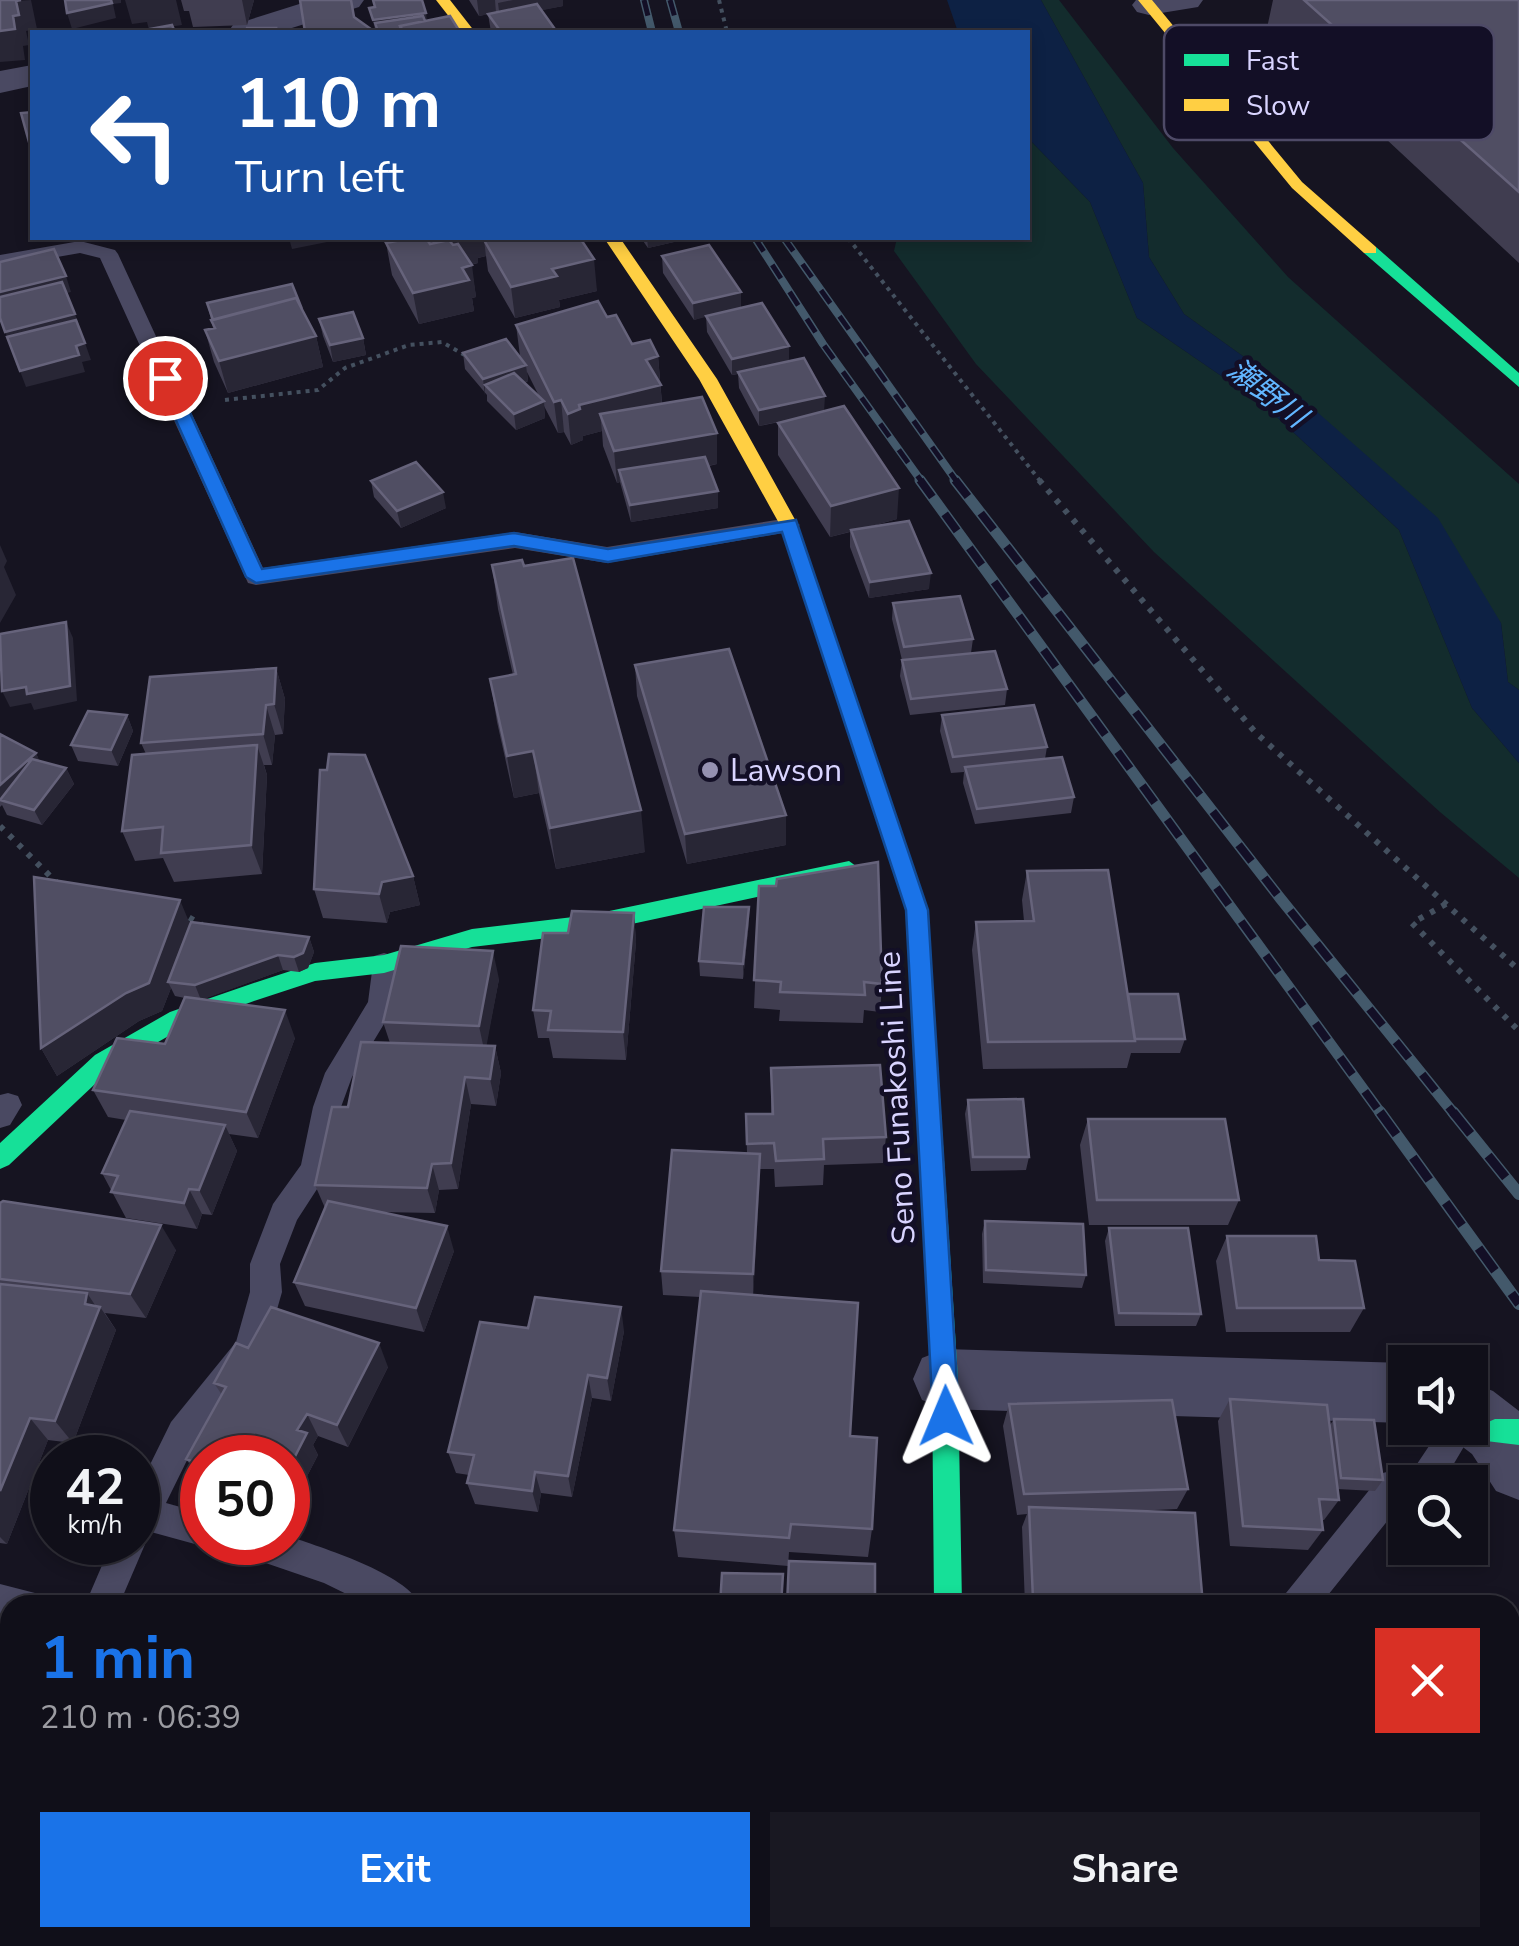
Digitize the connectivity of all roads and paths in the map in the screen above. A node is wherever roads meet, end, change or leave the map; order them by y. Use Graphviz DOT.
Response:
graph roads {
  1 [pos="347,0"];
  2 [pos="442,0"];
  3 [pos="719,0"];
  4 [pos="1186,0"];
  5 [pos="1147,2"];
  6 [pos="1166,25"];
  7 [pos="251,30"];
  8 [pos="466,30"];
  9 [pos="726,30"];
  10 [pos="30,76"];
  11 [pos="0,82"];
  12 [pos="1260,140"];
  13 [pos="613,240"];
  14 [pos="850,240"];
  15 [pos="0,261"];
  16 [pos="484,356"];
  17 [pos="1519,382"];
  18 [pos="180,409"];
  19 [pos="789,524"];
  20 [pos="0,826"];
  21 [pos="884,861"];
  22 [pos="65,888"];
  23 [pos="1446,904"];
  24 [pos="160,908"];
  25 [pos="207,928"];
  26 [pos="384,964"];
  27 [pos="1519,970"];
  28 [pos="1519,1031"];
  29 [pos="0,1158"];
  30 [pos="946,1379"];
  31 [pos="1388,1393"];
  32 [pos="1492,1435"];
  33 [pos="1449,1465"];
  34 [pos="160,1479"];
  35 [pos="1388,1491"];
  36 [pos="310,1559"];
  37 [pos="119,1565"];
  38 [pos="106,1595"];
  39 [pos="386,1595"];
  40 [pos="948,1595"];
  41 [pos="1306,1595"];
  1 -- 7 [label="street"];
  2 -- 8 [label="main road"];
  3 -- 9 [label="path"];
  4 -- 5 [label="street"];
  5 -- 6 [label="main road"];
  10 -- 11 [label="street"];
  12 -- 17 [label="main road"];
  13 -- 19 [label="main road, Seno Funakoshi Line"];
  14 -- 23 [label="path"];
  15 -- 18 [label="lane"];
  16 -- 18 [label="path"];
  18 -- 19 [label="lane"];
  19 -- 21 [label="main road, Seno Funakoshi Line"];
  20 -- 22 [label="path"];
  21 -- 26 [label="main road"];
  21 -- 30 [label="main road, Seno Funakoshi Line"];
  23 -- 27 [label="path"];
  23 -- 28 [label="path"];
  24 -- 25 [label="path"];
  26 -- 29 [label="main road"];
  26 -- 34 [label="lane"];
  30 -- 31 [label="street"];
  30 -- 40 [label="main road, Seno Funakoshi Line"];
  32 -- 33 [label="lane"];
  35 -- 41 [label="lane"];
  36 -- 39 [label="lane"];
  37 -- 38 [label="lane"];
}
